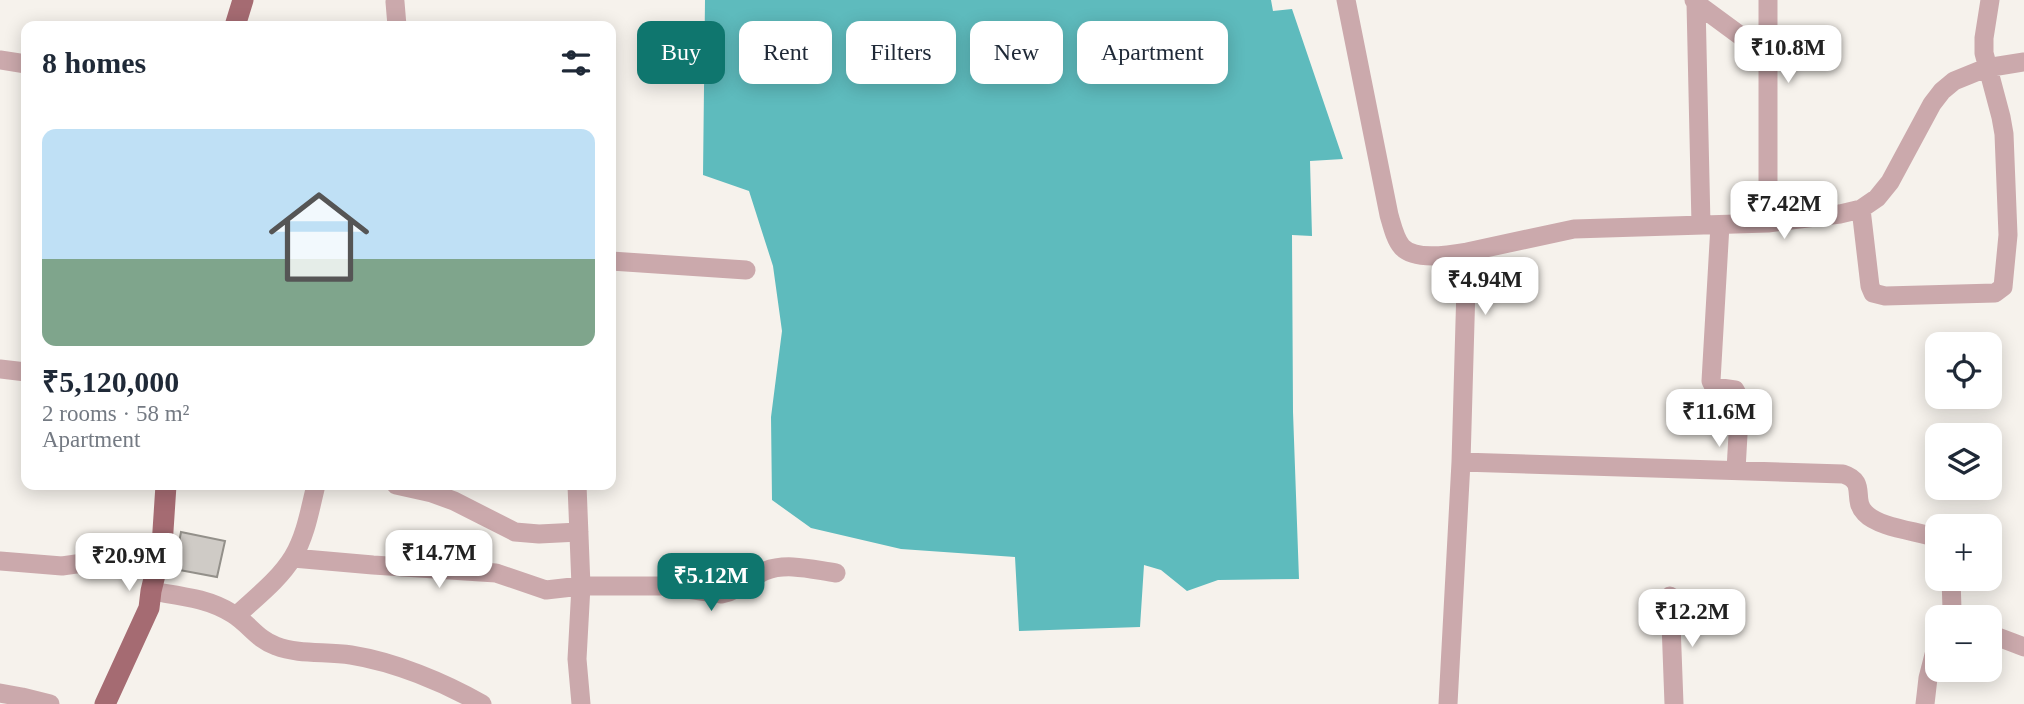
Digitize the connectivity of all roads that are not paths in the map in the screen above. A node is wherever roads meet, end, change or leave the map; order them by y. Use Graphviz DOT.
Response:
graph roads {
  1 [pos="243,0"];
  2 [pos="1346,0"];
  3 [pos="1768,0"];
  4 [pos="1990,0"];
  5 [pos="396,2"];
  6 [pos="1695,2"];
  7 [pos="237,21"];
  8 [pos="397,21"];
  9 [pos="1768,56"];
  10 [pos="0,60"];
  11 [pos="2024,62"];
  12 [pos="21,63"];
  13 [pos="1986,68"];
  14 [pos="1861,209"];
  15 [pos="1768,223"];
  16 [pos="1710,225"];
  17 [pos="2016,236"];
  18 [pos="1467,252"];
  19 [pos="616,261"];
  20 [pos="746,270"];
  21 [pos="0,369"];
  22 [pos="21,371"];
  23 [pos="1461,461"];
  24 [pos="1736,470"];
  25 [pos="166,490"];
  26 [pos="315,490"];
  27 [pos="418,490"];
  28 [pos="578,490"];
  29 [pos="579,532"];
  30 [pos="1925,535"];
  31 [pos="162,546"];
  32 [pos="293,558"];
  33 [pos="0,561"];
  34 [pos="836,573"];
  35 [pos="581,586"];
  36 [pos="151,591"];
  37 [pos="1670,596"];
  38 [pos="236,616"];
  39 [pos="2002,639"];
  40 [pos="2024,647"];
  41 [pos="1928,682"];
  42 [pos="0,693"];
  43 [pos="479,703"];
  44 [pos="50,704"];
  45 [pos="105,704"];
  46 [pos="581,704"];
  47 [pos="1448,704"];
  48 [pos="1674,704"];
  49 [pos="1925,704"];
  1 -- 7 [label="main road"];
  2 -- 18 [label="street"];
  3 -- 9 [label="street"];
  4 -- 13 [label="street"];
  5 -- 8 [label="street"];
  6 -- 9 [label="street"];
  6 -- 16 [label="street"];
  9 -- 15 [label="street"];
  10 -- 12 [label="street"];
  11 -- 13 [label="street"];
  13 -- 14 [label="street"];
  13 -- 17 [label="street"];
  14 -- 15 [label="street"];
  14 -- 17 [label="street"];
  15 -- 16 [label="street"];
  16 -- 18 [label="street"];
  16 -- 24 [label="street"];
  18 -- 23 [label="street"];
  19 -- 20 [label="street"];
  21 -- 22 [label="street"];
  23 -- 24 [label="street"];
  23 -- 47 [label="street"];
  24 -- 30 [label="street"];
  25 -- 31 [label="main road"];
  26 -- 32 [label="street"];
  27 -- 29 [label="street"];
  28 -- 29 [label="street"];
  29 -- 35 [label="street"];
  31 -- 33 [label="street"];
  31 -- 36 [label="main road"];
  32 -- 35 [label="street"];
  32 -- 38 [label="street"];
  34 -- 35 [label="street"];
  35 -- 46 [label="street"];
  36 -- 38 [label="street"];
  36 -- 45 [label="main road"];
  37 -- 48 [label="street"];
  38 -- 43 [label="street"];
  39 -- 40 [label="street"];
  41 -- 49 [label="street"];
  42 -- 44 [label="street"];
}
